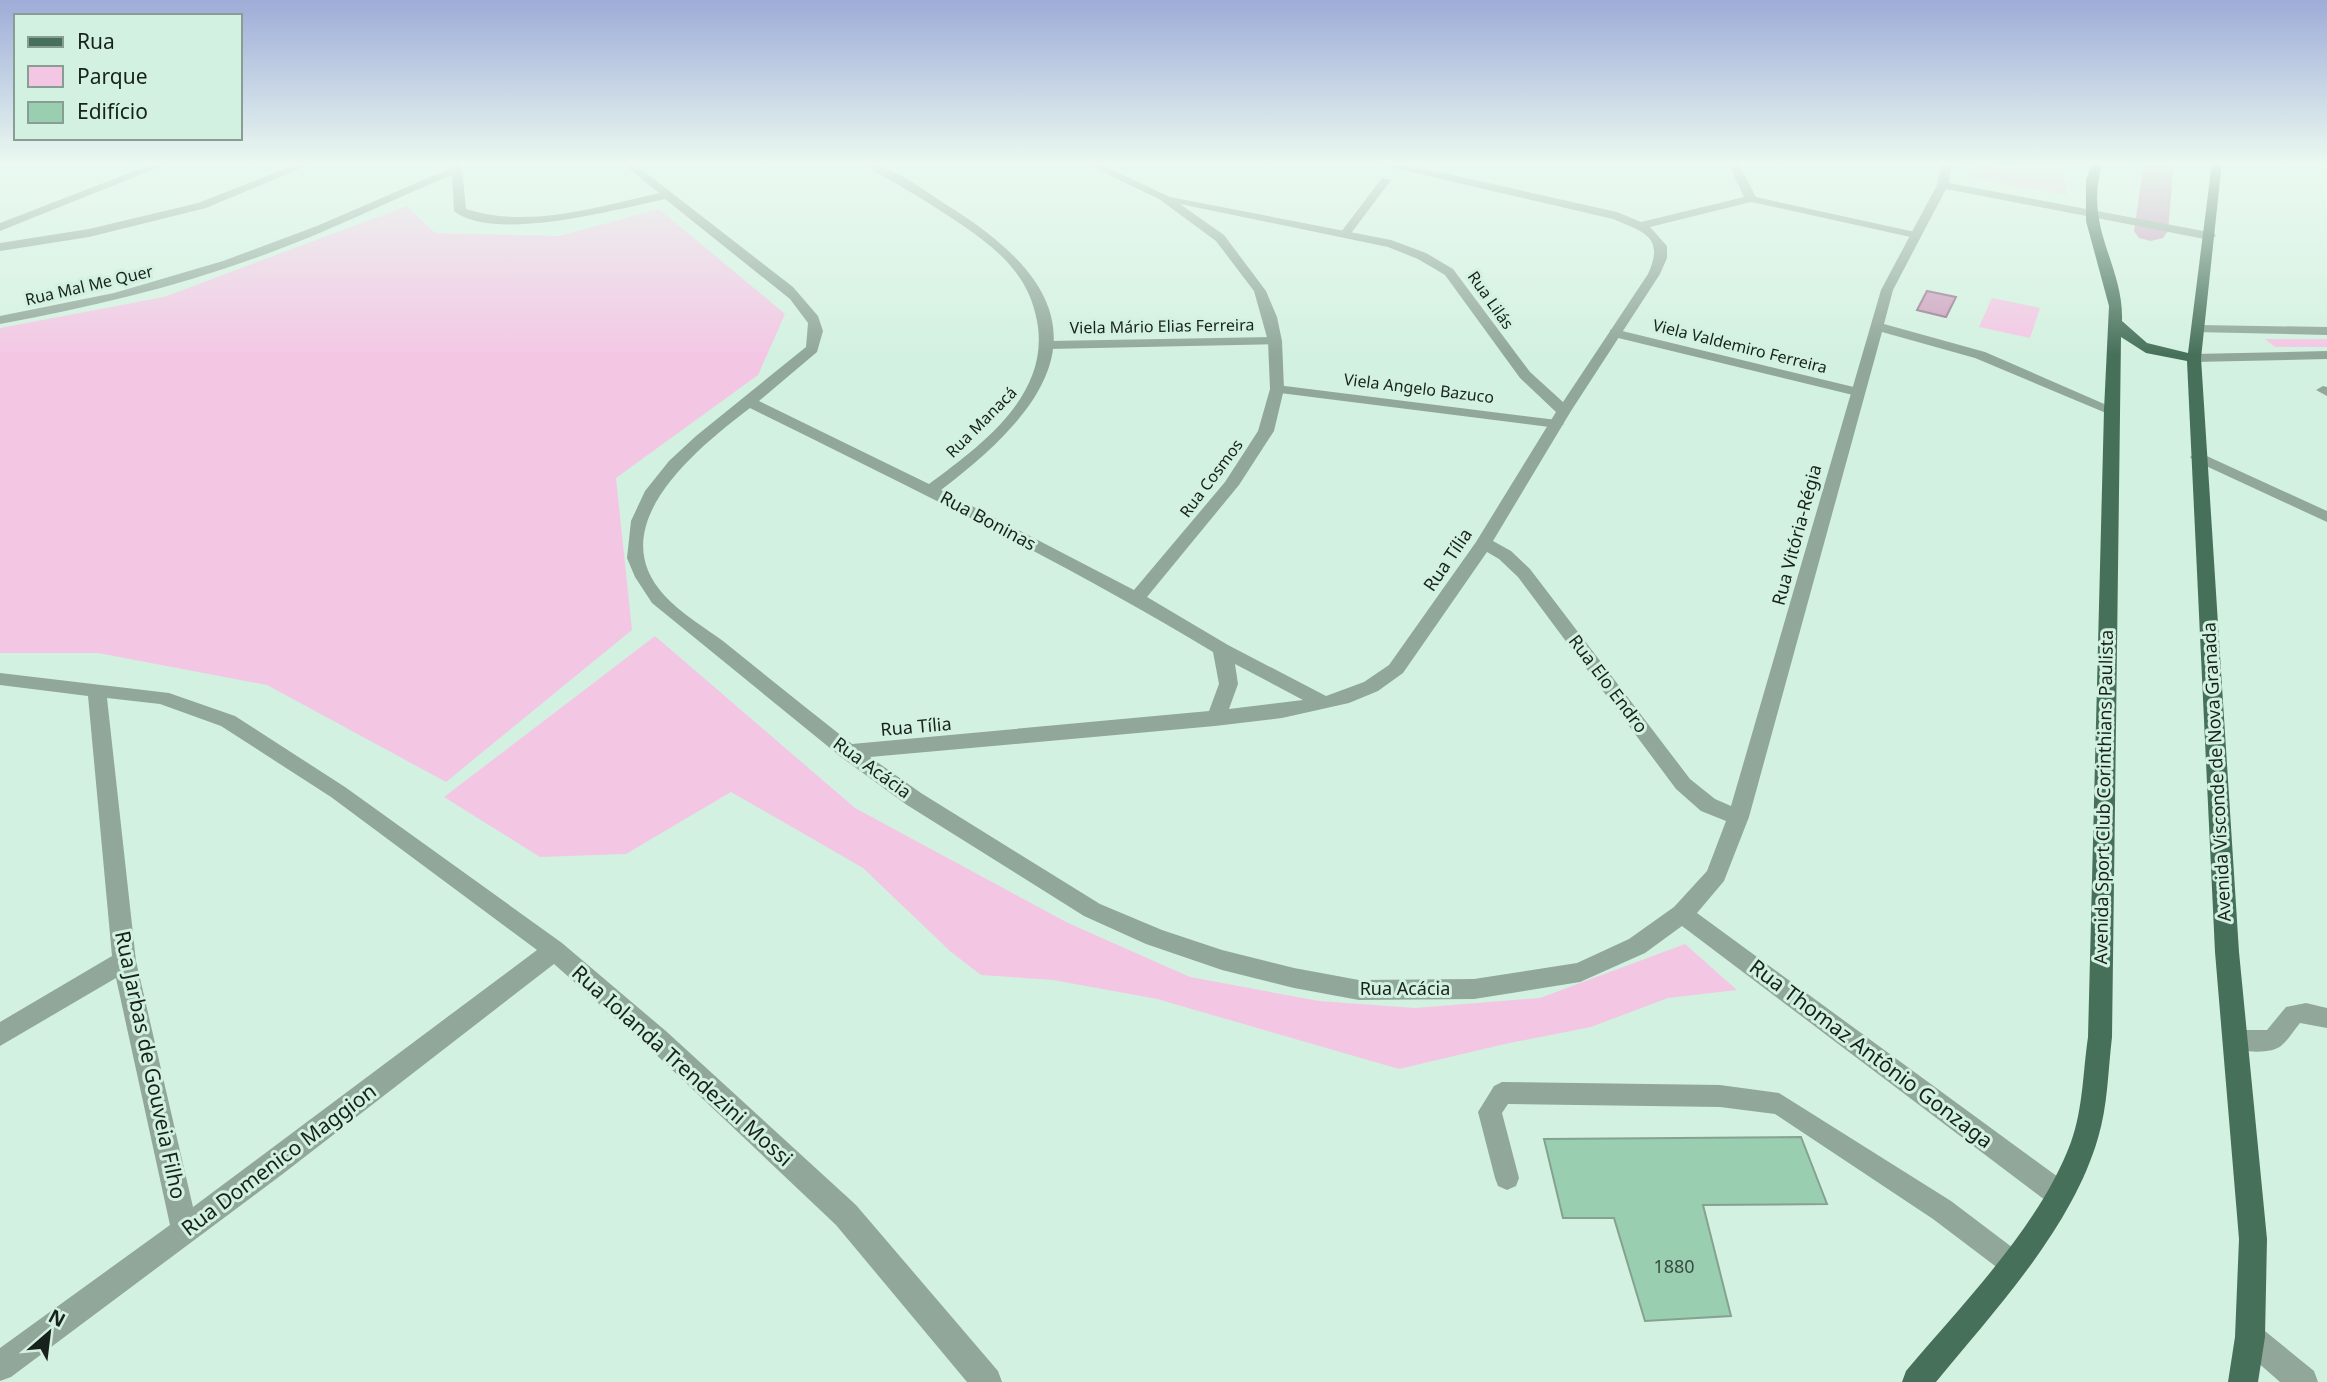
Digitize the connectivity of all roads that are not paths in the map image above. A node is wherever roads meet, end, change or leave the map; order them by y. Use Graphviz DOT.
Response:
graph roads {
  1 [pos="116,226"];
  2 [pos="322,226"];
  3 [pos="706,226"];
  4 [pos="970,226"];
  5 [pos="1204,226"];
  6 [pos="1308,226"];
  7 [pos="1351,226"];
  8 [pos="1640,226"];
  9 [pos="1876,226"];
  10 [pos="1920,226"];
  11 [pos="2097,226"];
  12 [pos="2163,226"];
  13 [pos="2203,226"];
  14 [pos="1345,234"];
  15 [pos="2201,234"];
  16 [pos="1915,235"];
  17 [pos="0,247"];
  18 [pos="0,320"];
  19 [pos="2117,324"];
  20 [pos="1878,327"];
  21 [pos="2200,329"];
  22 [pos="2327,331"];
  23 [pos="1614,333"];
  24 [pos="1275,341"];
  25 [pos="1049,345"];
  26 [pos="2327,355"];
  27 [pos="2194,358"];
  28 [pos="1277,388"];
  29 [pos="1857,392"];
  30 [pos="750,402"];
  31 [pos="2111,410"];
  32 [pos="1561,417"];
  33 [pos="2198,457"];
  34 [pos="930,491"];
  35 [pos="2327,517"];
  36 [pos="1483,543"];
  37 [pos="1136,598"];
  38 [pos="1221,649"];
  39 [pos="0,679"];
  40 [pos="97,690"];
  41 [pos="1324,703"];
  42 [pos="1215,719"];
  43 [pos="848,752"];
  44 [pos="1738,817"];
  45 [pos="1682,915"];
  46 [pos="554,950"];
  47 [pos="124,961"];
  48 [pos="2327,1018"];
  49 [pos="0,1035"];
  50 [pos="2236,1040"];
  51 [pos="1507,1178"];
  52 [pos="2059,1194"];
  53 [pos="185,1231"];
  54 [pos="2012,1263"];
  55 [pos="2250,1337"];
  56 [pos="0,1366"];
  57 [pos="987,1382"];
  58 [pos="1917,1382"];
  59 [pos="2243,1382"];
  60 [pos="2303,1382"];
  1 -- 17 [label="street"];
  2 -- 18 [label="street, Rua Mal Me Quer"];
  3 -- 30 [label="street, Rua Acácia"];
  4 -- 25 [label="street, Rua Manacá"];
  5 -- 24 [label="street, Rua Cosmos"];
  6 -- 14 [label="street, Rua Lilás"];
  7 -- 14 [label="lane"];
  8 -- 23 [label="street, Rua Tília"];
  9 -- 16 [label="lane"];
  10 -- 16 [label="street, Rua Vitória-Régia"];
  11 -- 19 [label="main road, Avenida Sport Club Corinthians Paulista"];
  12 -- 15 [label="street"];
  13 -- 15 [label="main road, Avenida Visconde de Nova Granada"];
  14 -- 32 [label="street, Rua Lilás"];
  15 -- 21 [label="main road, Avenida Visconde de Nova Granada"];
  16 -- 20 [label="street, Rua Vitória-Régia"];
  19 -- 27 [label="main road"];
  19 -- 31 [label="main road, Avenida Sport Club Corinthians Paulista"];
  20 -- 29 [label="street, Rua Vitória-Régia"];
  20 -- 31 [label="street"];
  21 -- 22 [label="street"];
  21 -- 27 [label="main road, Avenida Visconde de Nova Granada"];
  23 -- 29 [label="lane, Viela Valdemiro Ferreira"];
  23 -- 32 [label="street, Rua Tília"];
  24 -- 25 [label="lane, Viela Mário Elias Ferreira"];
  24 -- 28 [label="street, Rua Cosmos"];
  25 -- 34 [label="street, Rua Manacá"];
  26 -- 27 [label="street"];
  27 -- 33 [label="main road, Avenida Visconde de Nova Granada"];
  28 -- 32 [label="lane, Viela Angelo Bazuco"];
  28 -- 37 [label="street, Rua Cosmos"];
  29 -- 44 [label="street, Rua Vitória-Régia"];
  30 -- 34 [label="street, Rua Boninas"];
  30 -- 43 [label="street, Rua Acácia"];
  31 -- 52 [label="main road, Avenida Sport Club Corinthians Paulista"];
  32 -- 36 [label="street, Rua Tília"];
  33 -- 35 [label="street"];
  33 -- 50 [label="main road, Avenida Visconde de Nova Granada"];
  34 -- 37 [label="street, Rua Boninas"];
  36 -- 41 [label="street, Rua Tília"];
  36 -- 44 [label="street, Rua Elo Endro"];
  37 -- 38 [label="street, Rua Boninas"];
  38 -- 41 [label="street, Rua Boninas"];
  38 -- 42 [label="street"];
  39 -- 40 [label="street, Rua Iolanda Trendezini Mossi"];
  40 -- 46 [label="street, Rua Iolanda Trendezini Mossi"];
  40 -- 47 [label="street, Rua Jarbas de Gouveia Filho"];
  41 -- 42 [label="street, Rua Tília"];
  42 -- 43 [label="street, Rua Tília"];
  43 -- 45 [label="street, Rua Acácia"];
  44 -- 45 [label="street, Rua Vitória-Régia"];
  45 -- 52 [label="street, Rua Thomaz Antônio Gonzaga"];
  46 -- 53 [label="street, Rua Domenico Maggion"];
  46 -- 57 [label="street, Rua Iolanda Trendezini Mossi"];
  47 -- 49 [label="street"];
  47 -- 53 [label="street, Rua Jarbas de Gouveia Filho"];
  48 -- 50 [label="lane"];
  50 -- 55 [label="main road, Avenida Visconde de Nova Granada"];
  51 -- 54 [label="lane"];
  52 -- 54 [label="main road, Avenida Sport Club Corinthians Paulista"];
  53 -- 56 [label="street, Rua Domenico Maggion"];
  54 -- 58 [label="main road, Avenida Sport Club Corinthians Paulista"];
  55 -- 59 [label="main road, Avenida Visconde de Nova Granada"];
  55 -- 60 [label="street"];
}
